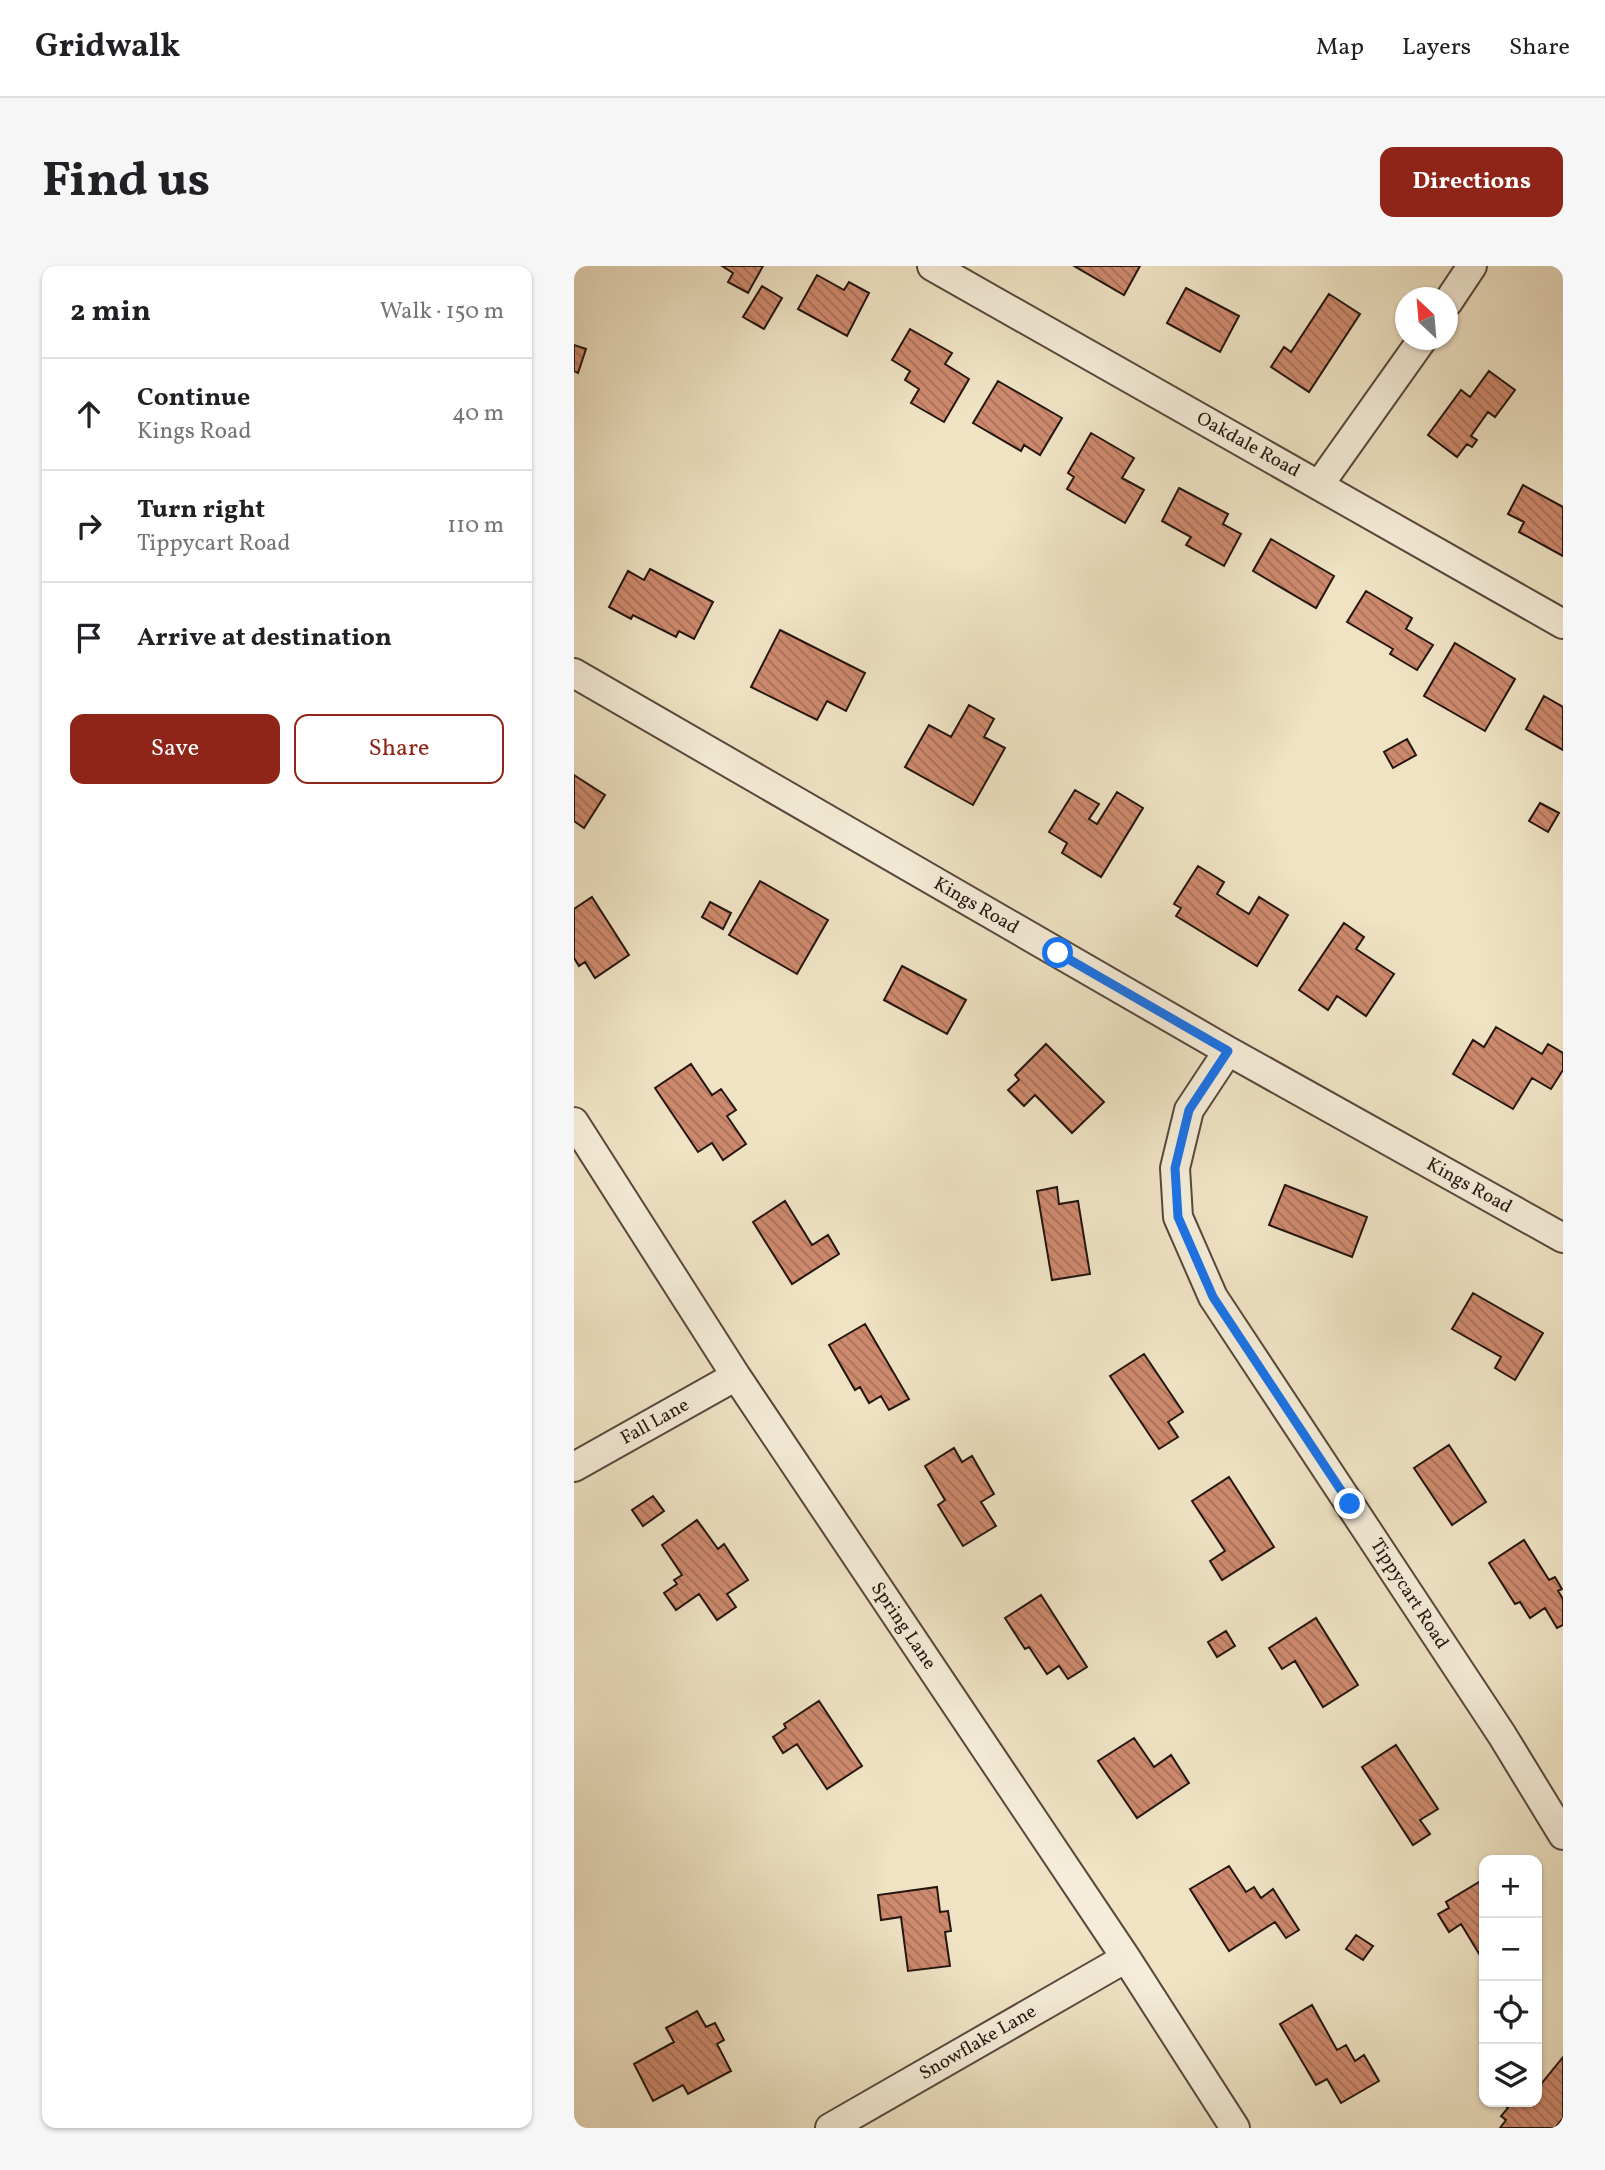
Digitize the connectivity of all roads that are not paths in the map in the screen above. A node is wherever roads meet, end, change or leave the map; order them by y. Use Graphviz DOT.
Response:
graph roads {
  1 [pos="932,266"];
  2 [pos="1472,266"];
  3 [pos="1457,287"];
  4 [pos="1415,350"];
  5 [pos="1319,485"];
  6 [pos="1563,624"];
  7 [pos="574,673"];
  8 [pos="1228,1051"];
  9 [pos="574,1122"];
  10 [pos="1563,1238"];
  11 [pos="736,1376"];
  12 [pos="574,1467"];
  13 [pos="1563,1835"];
  14 [pos="1126,1958"];
  15 [pos="830,2128"];
  16 [pos="1235,2128"];
  1 -- 5 [label="street, Oakdale Road"];
  2 -- 3 [label="street"];
  4 -- 5 [label="street"];
  5 -- 6 [label="street, Oakdale Road"];
  7 -- 8 [label="street, Kings Road"];
  8 -- 10 [label="street, Kings Road"];
  8 -- 13 [label="street, Tippycart Road"];
  9 -- 11 [label="street, Spring Lane"];
  11 -- 12 [label="street, Fall Lane"];
  11 -- 14 [label="street, Spring Lane"];
  14 -- 15 [label="street, Snowflake Lane"];
  14 -- 16 [label="street, Spring Lane"];
}
